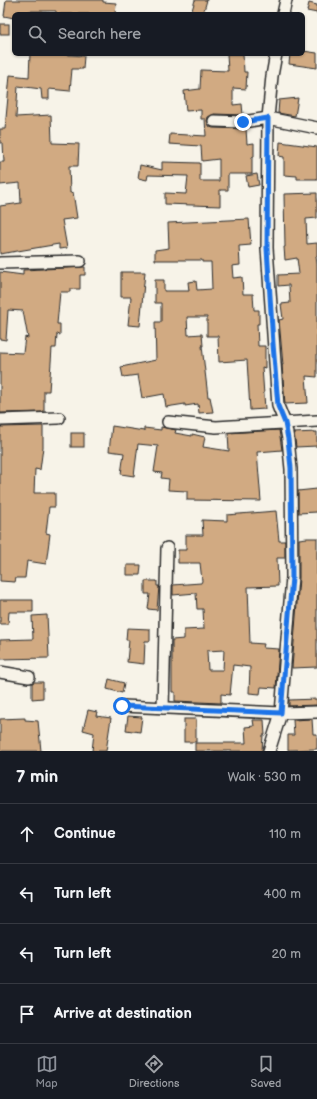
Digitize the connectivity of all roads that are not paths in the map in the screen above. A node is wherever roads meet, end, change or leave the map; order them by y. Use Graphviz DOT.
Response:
graph roads {
  1 [pos="286,0"];
  2 [pos="283,12"];
  3 [pos="276,56"];
  4 [pos="268,118"];
  5 [pos="214,121"];
  6 [pos="317,128"];
  7 [pos="80,261"];
  8 [pos="0,263"];
  9 [pos="59,418"];
  10 [pos="0,420"];
  11 [pos="317,421"];
  12 [pos="168,422"];
  13 [pos="285,423"];
  14 [pos="167,548"];
  15 [pos="0,672"];
  16 [pos="29,677"];
  17 [pos="122,706"];
  18 [pos="163,708"];
  19 [pos="317,712"];
  20 [pos="281,713"];
  21 [pos="269,751"];
  1 -- 2 [label="street"];
  3 -- 4 [label="street"];
  4 -- 5 [label="street"];
  4 -- 6 [label="street"];
  4 -- 13 [label="street"];
  7 -- 8 [label="street"];
  9 -- 10 [label="street"];
  11 -- 13 [label="street"];
  12 -- 13 [label="street"];
  13 -- 20 [label="street"];
  14 -- 18 [label="street"];
  15 -- 16 [label="street"];
  17 -- 18 [label="street"];
  18 -- 20 [label="street"];
  19 -- 20 [label="street"];
  20 -- 21 [label="street"];
}
